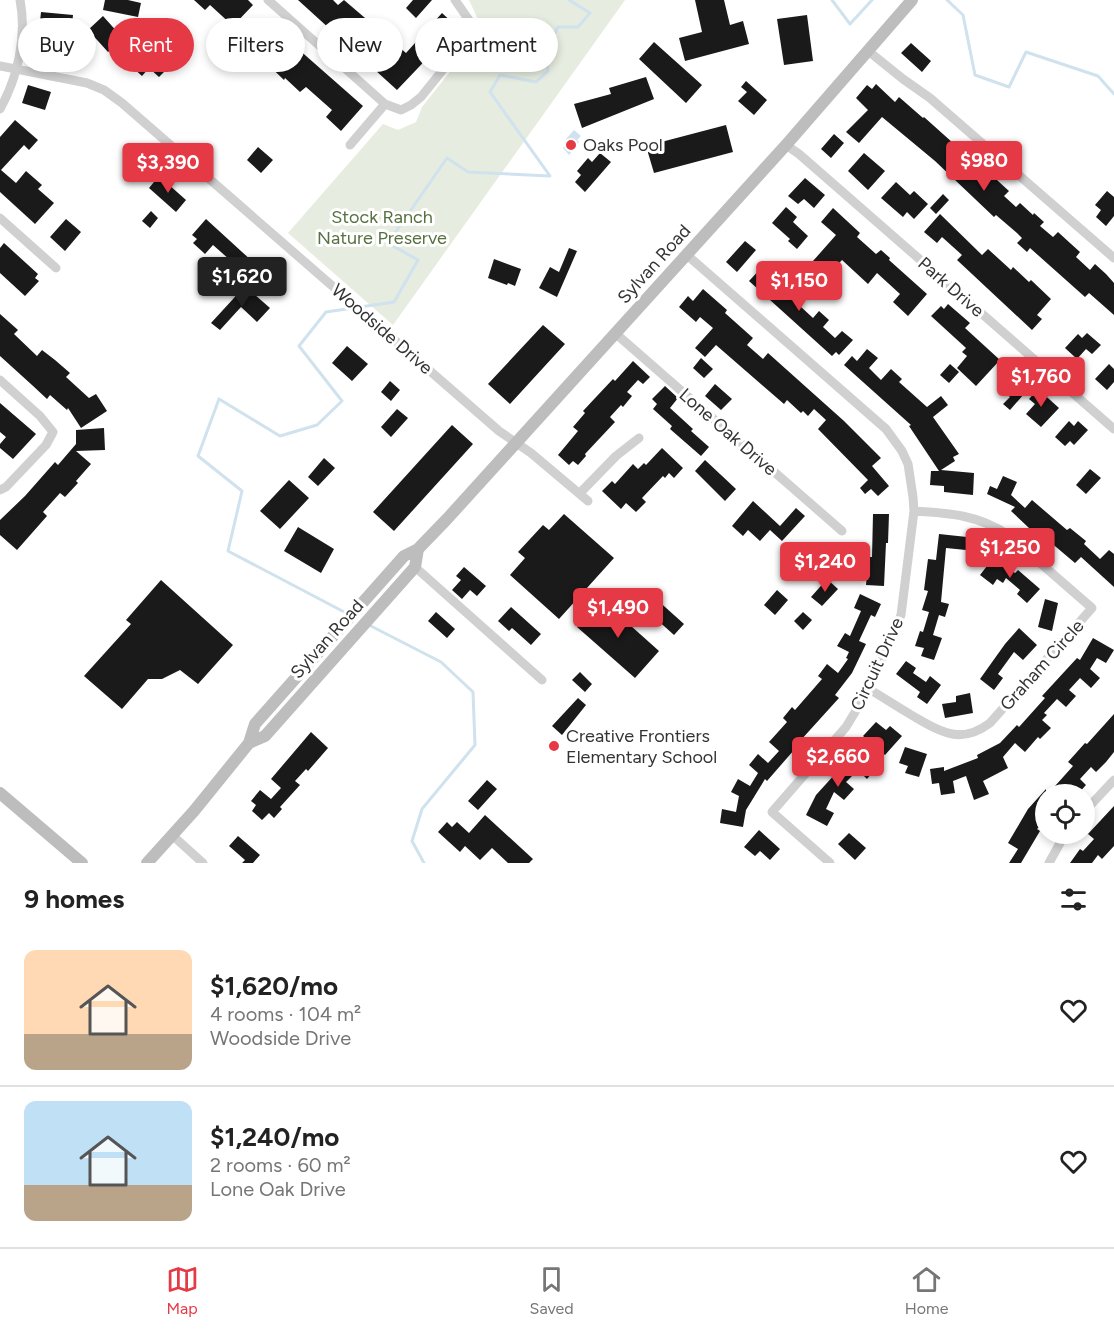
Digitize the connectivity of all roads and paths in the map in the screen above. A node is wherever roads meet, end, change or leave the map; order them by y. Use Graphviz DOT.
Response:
graph roads {
  1 [pos="20,0"];
  2 [pos="26,0"];
  3 [pos="268,0"];
  4 [pos="455,0"];
  5 [pos="912,0"];
  6 [pos="867,50"];
  7 [pos="0,66"];
  8 [pos="15,69"];
  9 [pos="386,104"];
  10 [pos="0,109"];
  11 [pos="350,145"];
  12 [pos="786,145"];
  13 [pos="0,218"];
  14 [pos="687,255"];
  15 [pos="1114,258"];
  16 [pos="56,268"];
  17 [pos="615,333"];
  18 [pos="0,380"];
  19 [pos="1114,429"];
  20 [pos="639,438"];
  21 [pos="515,442"];
  22 [pos="0,490"];
  23 [pos="580,493"];
  24 [pos="588,501"];
  25 [pos="914,511"];
  26 [pos="842,531"];
  27 [pos="418,549"];
  28 [pos="415,567"];
  29 [pos="542,680"];
  30 [pos="869,689"];
  31 [pos="249,743"];
  32 [pos="1114,780"];
  33 [pos="0,793"];
  34 [pos="1095,800"];
  35 [pos="172,835"];
  36 [pos="1059,844"];
  37 [pos="82,863"];
  38 [pos="147,863"];
  39 [pos="203,863"];
  40 [pos="830,863"];
  41 [pos="1049,863"];
  1 -- 2 [label="street"];
  1 -- 8 [label="street"];
  3 -- 9 [label="street"];
  4 -- 9 [label="street"];
  5 -- 6 [label="main road, Sylvan Road"];
  6 -- 12 [label="main road, Sylvan Road"];
  6 -- 15 [label="street"];
  7 -- 8 [label="street, Woodside Drive"];
  8 -- 10 [label="street"];
  8 -- 21 [label="street, Woodside Drive"];
  9 -- 11 [label="street"];
  12 -- 14 [label="main road, Sylvan Road"];
  12 -- 19 [label="street, Park Drive"];
  13 -- 16 [label="street"];
  14 -- 17 [label="main road, Sylvan Road"];
  14 -- 25 [label="street, Circuit Drive"];
  17 -- 21 [label="main road, Sylvan Road"];
  17 -- 26 [label="street, Lone Oak Drive"];
  18 -- 22 [label="street"];
  20 -- 23 [label="street"];
  21 -- 23 [label="street, Woodside Drive"];
  21 -- 27 [label="main road, Sylvan Road"];
  23 -- 24 [label="street, Woodside Drive"];
  25 -- 30 [label="street, Circuit Drive"];
  25 -- 30 [label="street, Graham Circle"];
  27 -- 28 [label="main road"];
  27 -- 31 [label="main road, Sylvan Road"];
  28 -- 29 [label="street"];
  28 -- 31 [label="main road, Sylvan Road"];
  30 -- 40 [label="street, Circuit Drive"];
  31 -- 35 [label="main road, Sylvan Road"];
  32 -- 34 [label="street"];
  33 -- 37 [label="main road"];
  35 -- 38 [label="main road, Sylvan Road"];
  35 -- 39 [label="street"];
  36 -- 41 [label="street"];
}
